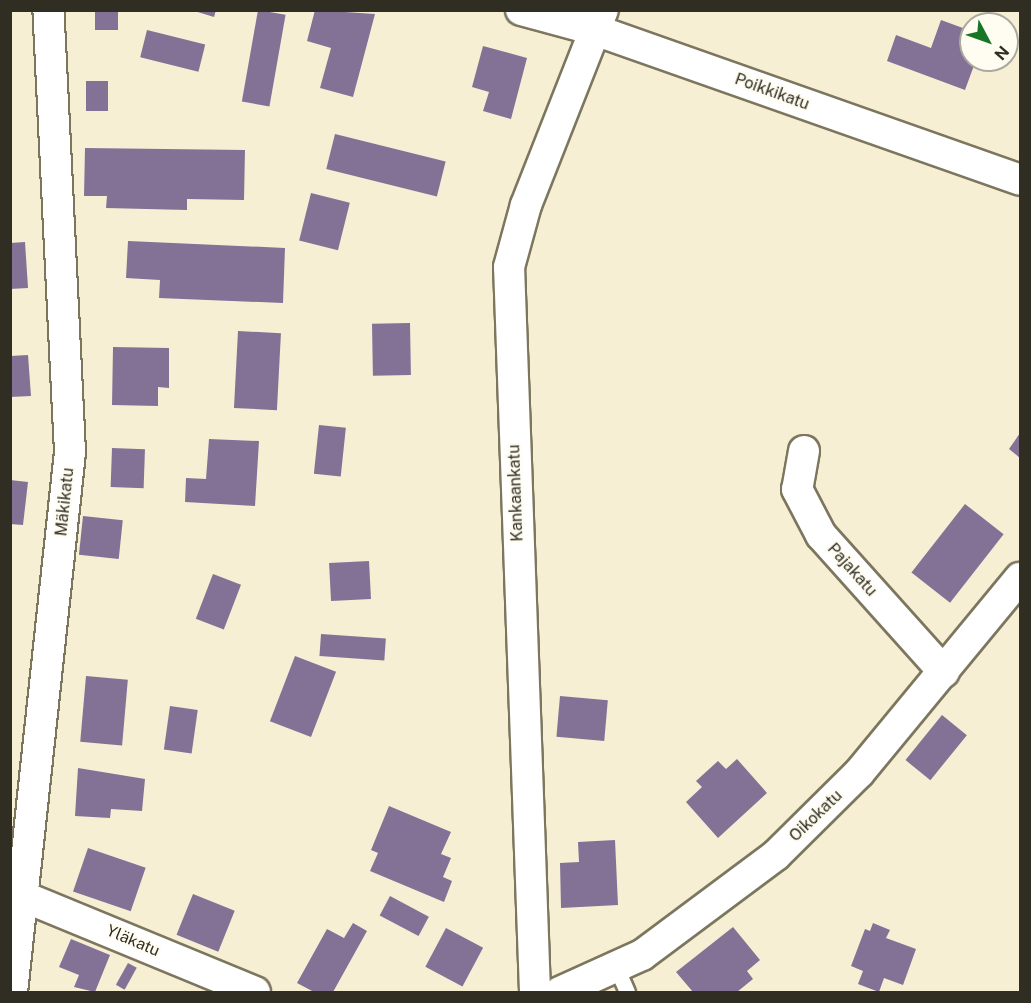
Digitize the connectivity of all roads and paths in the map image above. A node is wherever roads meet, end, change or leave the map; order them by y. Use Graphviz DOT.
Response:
graph roads {
  1 [pos="48,10"];
  2 [pos="521,10"];
  3 [pos="599,20"];
  4 [pos="1020,180"];
  5 [pos="804,451"];
  6 [pos="1020,578"];
  7 [pos="944,672"];
  8 [pos="17,893"];
  9 [pos="621,980"];
  10 [pos="12,993"];
  11 [pos="255,993"];
  12 [pos="535,993"];
  13 [pos="560,993"];
  1 -- 8 [label="street, Mäkikatu"];
  2 -- 3 [label="street, Poikkikatu"];
  3 -- 4 [label="street, Poikkikatu"];
  3 -- 12 [label="street, Kankaankatu"];
  5 -- 7 [label="street, Pajakatu"];
  6 -- 7 [label="street, Oikokatu"];
  7 -- 9 [label="street, Oikokatu"];
  8 -- 10 [label="street, Mäkikatu"];
  8 -- 11 [label="street, Yläkatu"];
  9 -- 13 [label="street, Oikokatu"];
}
